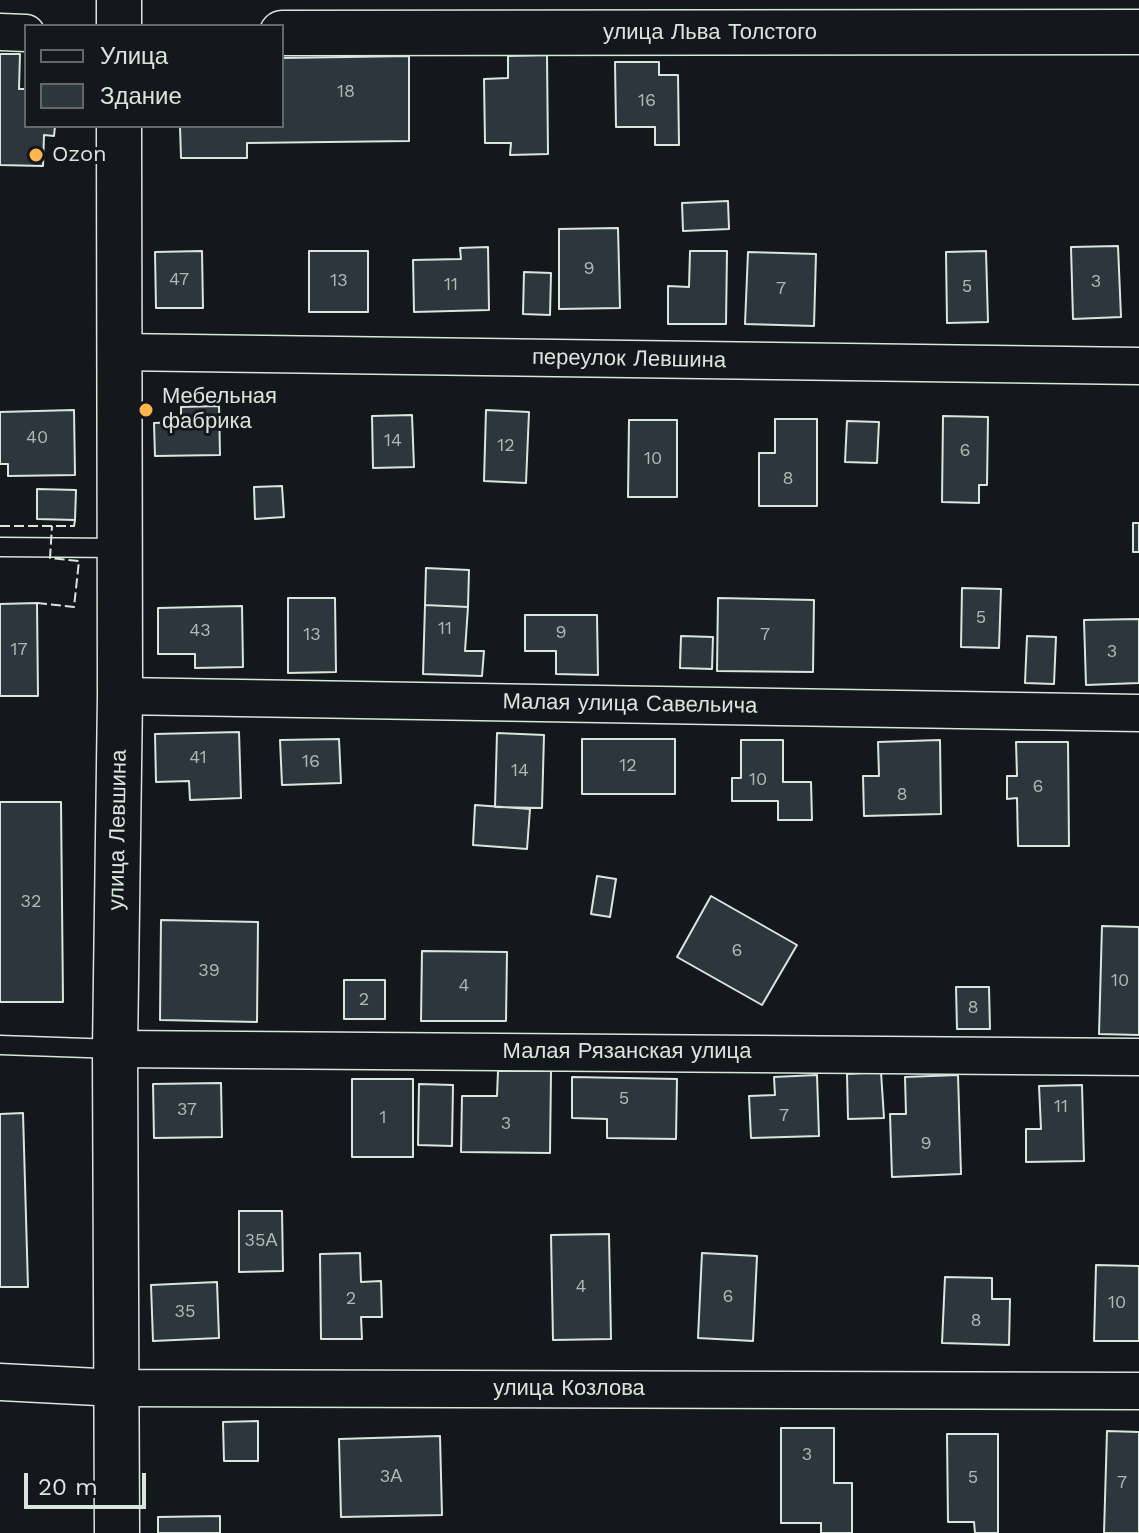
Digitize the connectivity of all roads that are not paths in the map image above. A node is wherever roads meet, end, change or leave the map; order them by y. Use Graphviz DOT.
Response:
graph roads {
  1 [pos="119,0"];
  2 [pos="119,24"];
  3 [pos="0,32"];
  4 [pos="1139,32"];
  5 [pos="24,33"];
  6 [pos="284,33"];
  7 [pos="119,128"];
  8 [pos="118,352"];
  9 [pos="1139,366"];
  10 [pos="0,547"];
  11 [pos="119,548"];
  12 [pos="120,696"];
  13 [pos="1139,713"];
  14 [pos="0,1045"];
  15 [pos="115,1049"];
  16 [pos="1139,1057"];
  17 [pos="0,1382"];
  18 [pos="117,1388"];
  19 [pos="1139,1391"];
  20 [pos="117,1533"];
  1 -- 2 [label="street"];
  3 -- 5 [label="street"];
  4 -- 6 [label="street, улица Льва Толстого"];
  7 -- 8 [label="street, улица Левшина"];
  8 -- 9 [label="street, переулок Левшина"];
  8 -- 11 [label="street, улица Левшина"];
  10 -- 11 [label="lane"];
  11 -- 12 [label="street, улица Левшина"];
  12 -- 13 [label="street, Малая улица Савельича"];
  12 -- 15 [label="street, улица Левшина"];
  14 -- 15 [label="lane"];
  15 -- 16 [label="street, Малая Рязанская улица"];
  15 -- 18 [label="street, улица Левшина"];
  17 -- 18 [label="street, улица Козлова"];
  18 -- 19 [label="street, улица Козлова"];
  18 -- 20 [label="street, улица Левшина"];
}
